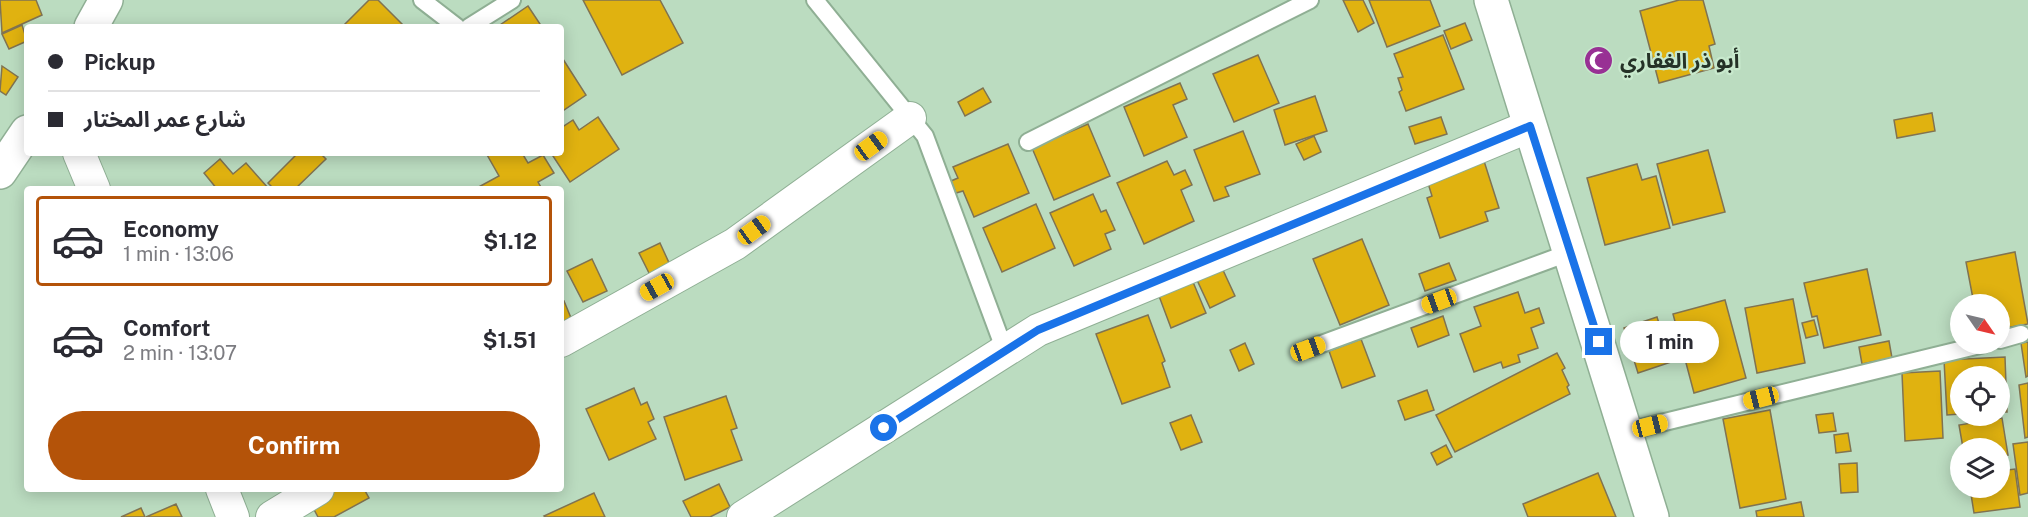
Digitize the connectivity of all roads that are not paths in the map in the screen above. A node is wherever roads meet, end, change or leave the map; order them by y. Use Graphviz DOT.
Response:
graph roads {
  1 [pos="106,0"];
  2 [pos="422,0"];
  3 [pos="512,0"];
  4 [pos="815,0"];
  5 [pos="1310,0"];
  6 [pos="1491,0"];
  7 [pos="93,24"];
  8 [pos="453,24"];
  9 [pos="474,24"];
  10 [pos="910,118"];
  11 [pos="1530,126"];
  12 [pos="24,136"];
  13 [pos="1028,142"];
  14 [pos="80,156"];
  15 [pos="0,172"];
  16 [pos="93,186"];
  17 [pos="1570,252"];
  18 [pos="2021,334"];
  19 [pos="2010,337"];
  20 [pos="564,339"];
  21 [pos="1308,349"];
  22 [pos="1005,351"];
  23 [pos="1950,352"];
  24 [pos="1628,431"];
  25 [pos="223,492"];
  26 [pos="313,492"];
  27 [pos="233,517"];
  28 [pos="272,517"];
  29 [pos="743,517"];
  30 [pos="1652,517"];
  1 -- 7 [label="street"];
  2 -- 8 [label="lane"];
  3 -- 9 [label="lane"];
  4 -- 10 [label="lane"];
  5 -- 13 [label="lane"];
  6 -- 11 [label="street"];
  10 -- 20 [label="street"];
  10 -- 22 [label="lane"];
  11 -- 17 [label="street"];
  11 -- 22 [label="street"];
  12 -- 15 [label="street"];
  14 -- 16 [label="street"];
  17 -- 21 [label="lane"];
  17 -- 24 [label="street"];
  18 -- 19 [label="lane"];
  22 -- 29 [label="street"];
  23 -- 24 [label="lane"];
  24 -- 30 [label="street"];
  25 -- 27 [label="street"];
  26 -- 28 [label="street"];
}
